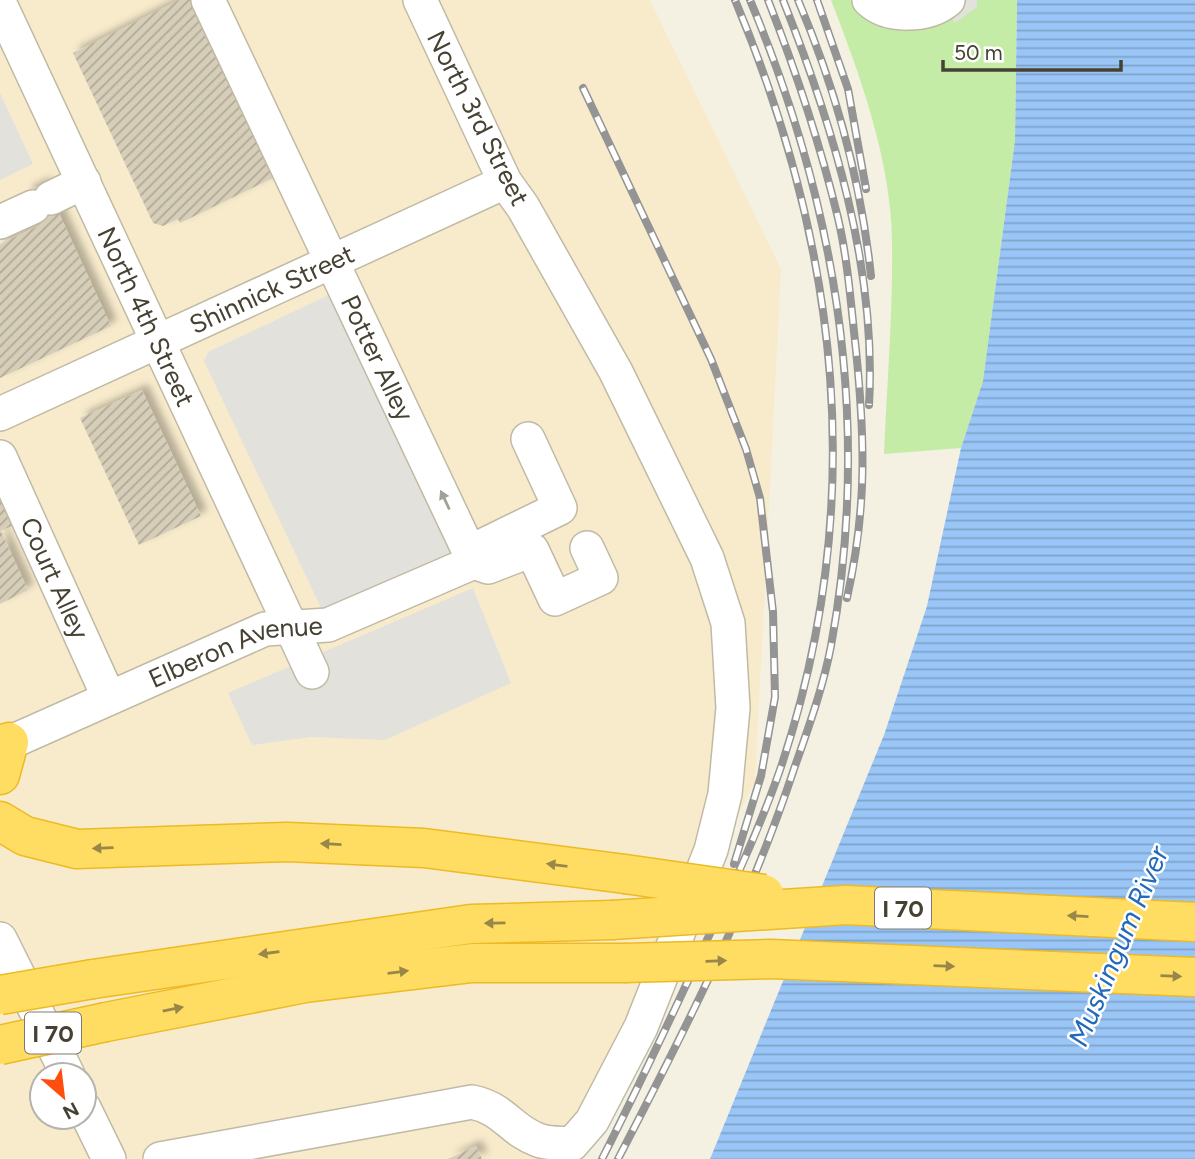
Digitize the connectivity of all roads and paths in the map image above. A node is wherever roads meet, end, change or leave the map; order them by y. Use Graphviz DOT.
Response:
graph roads {
  1 [pos="208,0"];
  2 [pos="420,0"];
  3 [pos="869,0"];
  4 [pos="948,0"];
  5 [pos="4,25"];
  6 [pos="84,182"];
  7 [pos="505,182"];
  8 [pos="0,222"];
  9 [pos="332,262"];
  10 [pos="159,342"];
  11 [pos="0,414"];
  12 [pos="528,439"];
  13 [pos="0,457"];
  14 [pos="587,548"];
  15 [pos="474,562"];
  16 [pos="291,628"];
  17 [pos="312,672"];
  18 [pos="109,698"];
  19 [pos="3,755"];
  20 [pos="0,821"];
  21 [pos="846,905"];
  22 [pos="1195,922"];
  23 [pos="0,939"];
  24 [pos="1195,977"];
  25 [pos="0,995"];
  26 [pos="0,1045"];
  27 [pos="61,1061"];
  28 [pos="95,1131"];
  29 [pos="109,1159"];
  30 [pos="160,1159"];
  1 -- 9 [label="street, Potter Alley"];
  2 -- 7 [label="street, North 3rd Street"];
  3 -- 4 [label="street"];
  5 -- 6 [label="street, North 4th Street"];
  6 -- 8 [label="street"];
  6 -- 10 [label="street, North 4th Street"];
  7 -- 9 [label="street, Shinnick Street"];
  7 -- 30 [label="street, North 3rd Street"];
  9 -- 10 [label="street, Shinnick Street"];
  15 -- 9 [label="street, Potter Alley, one-way"];
  10 -- 11 [label="street, Shinnick Street"];
  10 -- 16 [label="street, North 4th Street"];
  12 -- 15 [label="street"];
  13 -- 18 [label="street, Court Alley"];
  14 -- 15 [label="street"];
  15 -- 16 [label="street, Elberon Avenue"];
  16 -- 17 [label="street, North 4th Street"];
  16 -- 18 [label="street, Elberon Avenue"];
  18 -- 19 [label="street, Elberon Avenue"];
  21 -- 20 [label="highway, one-way, bridge"];
  22 -- 21 [label="highway, I 70, one-way, bridge"];
  21 -- 25 [label="highway, I 70, one-way, bridge"];
  23 -- 27 [label="street"];
  26 -- 24 [label="highway, I 70, one-way, bridge"];
  28 -- 29 [label="street"];
}
